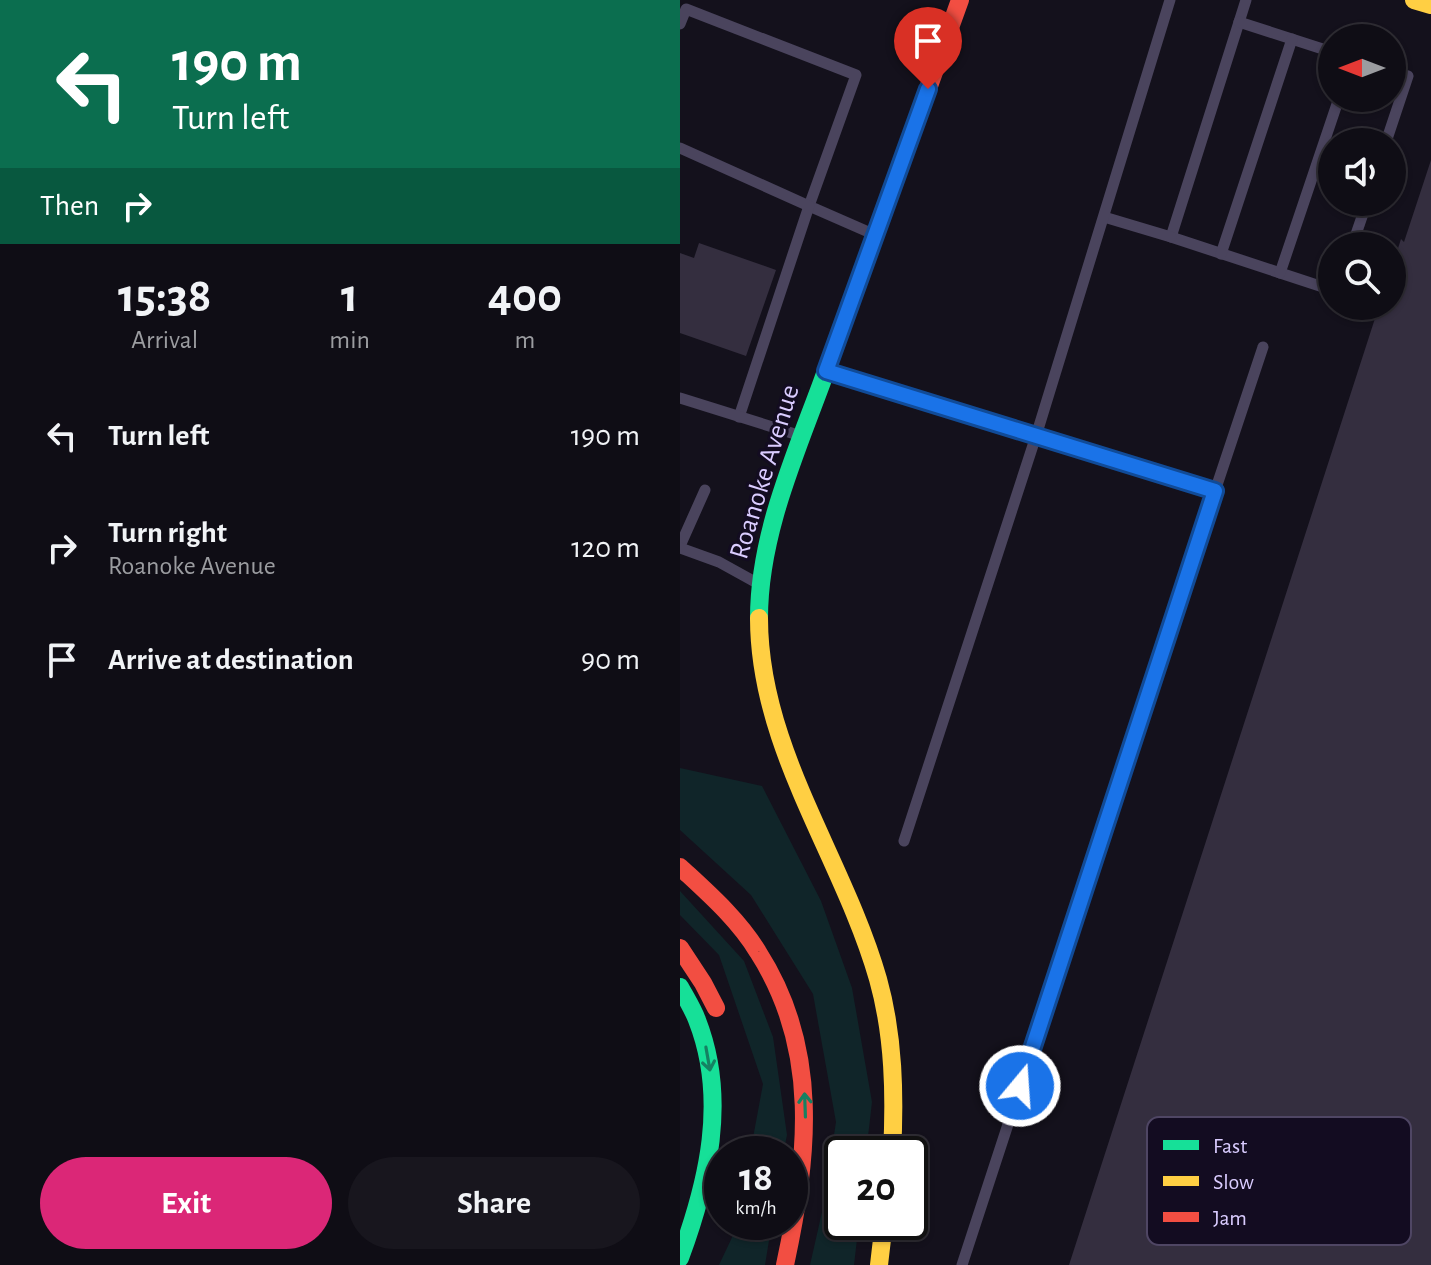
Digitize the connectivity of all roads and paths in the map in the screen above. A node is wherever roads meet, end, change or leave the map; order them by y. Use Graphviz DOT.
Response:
graph roads {
  1 [pos="1170,0"];
  2 [pos="1246,0"];
  3 [pos="1414,0"];
  4 [pos="956,1"];
  5 [pos="1431,5"];
  6 [pos="1239,22"];
  7 [pos="680,24"];
  8 [pos="1292,39"];
  9 [pos="1318,47"];
  10 [pos="1334,112"];
  11 [pos="680,148"];
  12 [pos="809,206"];
  13 [pos="1104,217"];
  14 [pos="875,235"];
  15 [pos="1171,237"];
  16 [pos="1221,254"];
  17 [pos="1280,273"];
  18 [pos="1318,285"];
  19 [pos="1263,347"];
  20 [pos="826,371"];
  21 [pos="680,398"];
  22 [pos="739,417"];
  23 [pos="1036,436"];
  24 [pos="802,437"];
  25 [pos="705,490"];
  26 [pos="1215,491"];
  27 [pos="680,547"];
  28 [pos="761,585"];
  29 [pos="904,841"];
  30 [pos="680,867"];
  31 [pos="680,948"];
  32 [pos="680,987"];
  33 [pos="722,1021"];
  34 [pos="893,1136"];
  35 [pos="697,1206"];
  36 [pos="680,1237"];
  37 [pos="882,1240"];
  38 [pos="680,1258"];
  39 [pos="785,1265"];
  40 [pos="879,1265"];
  41 [pos="962,1265"];
  1 -- 13 [label="lane"];
  2 -- 6 [label="lane"];
  3 -- 5 [label="main road"];
  4 -- 14 [label="main road, Roanoke Avenue"];
  6 -- 8 [label="lane"];
  6 -- 15 [label="lane"];
  7 -- 12 [label="lane"];
  8 -- 9 [label="lane"];
  8 -- 16 [label="lane"];
  10 -- 17 [label="lane"];
  11 -- 12 [label="lane"];
  12 -- 14 [label="lane"];
  12 -- 22 [label="lane"];
  13 -- 15 [label="lane"];
  13 -- 23 [label="lane"];
  14 -- 20 [label="main road, Roanoke Avenue"];
  15 -- 16 [label="lane"];
  16 -- 17 [label="lane"];
  17 -- 18 [label="lane"];
  19 -- 26 [label="lane"];
  20 -- 23 [label="lane"];
  20 -- 24 [label="main road, Roanoke Avenue"];
  21 -- 22 [label="lane"];
  22 -- 24 [label="lane"];
  23 -- 26 [label="lane"];
  23 -- 29 [label="lane"];
  24 -- 28 [label="main road, Roanoke Avenue"];
  25 -- 27 [label="lane"];
  26 -- 41 [label="lane"];
  27 -- 28 [label="lane"];
  28 -- 34 [label="main road, Roanoke Avenue"];
  39 -- 30 [label="main road, one-way"];
  31 -- 33 [label="main road"];
  32 -- 35 [label="main road, one-way"];
  35 -- 36 [label="main road"];
  35 -- 38 [label="main road"];
  37 -- 40 [label="main road"];
}
